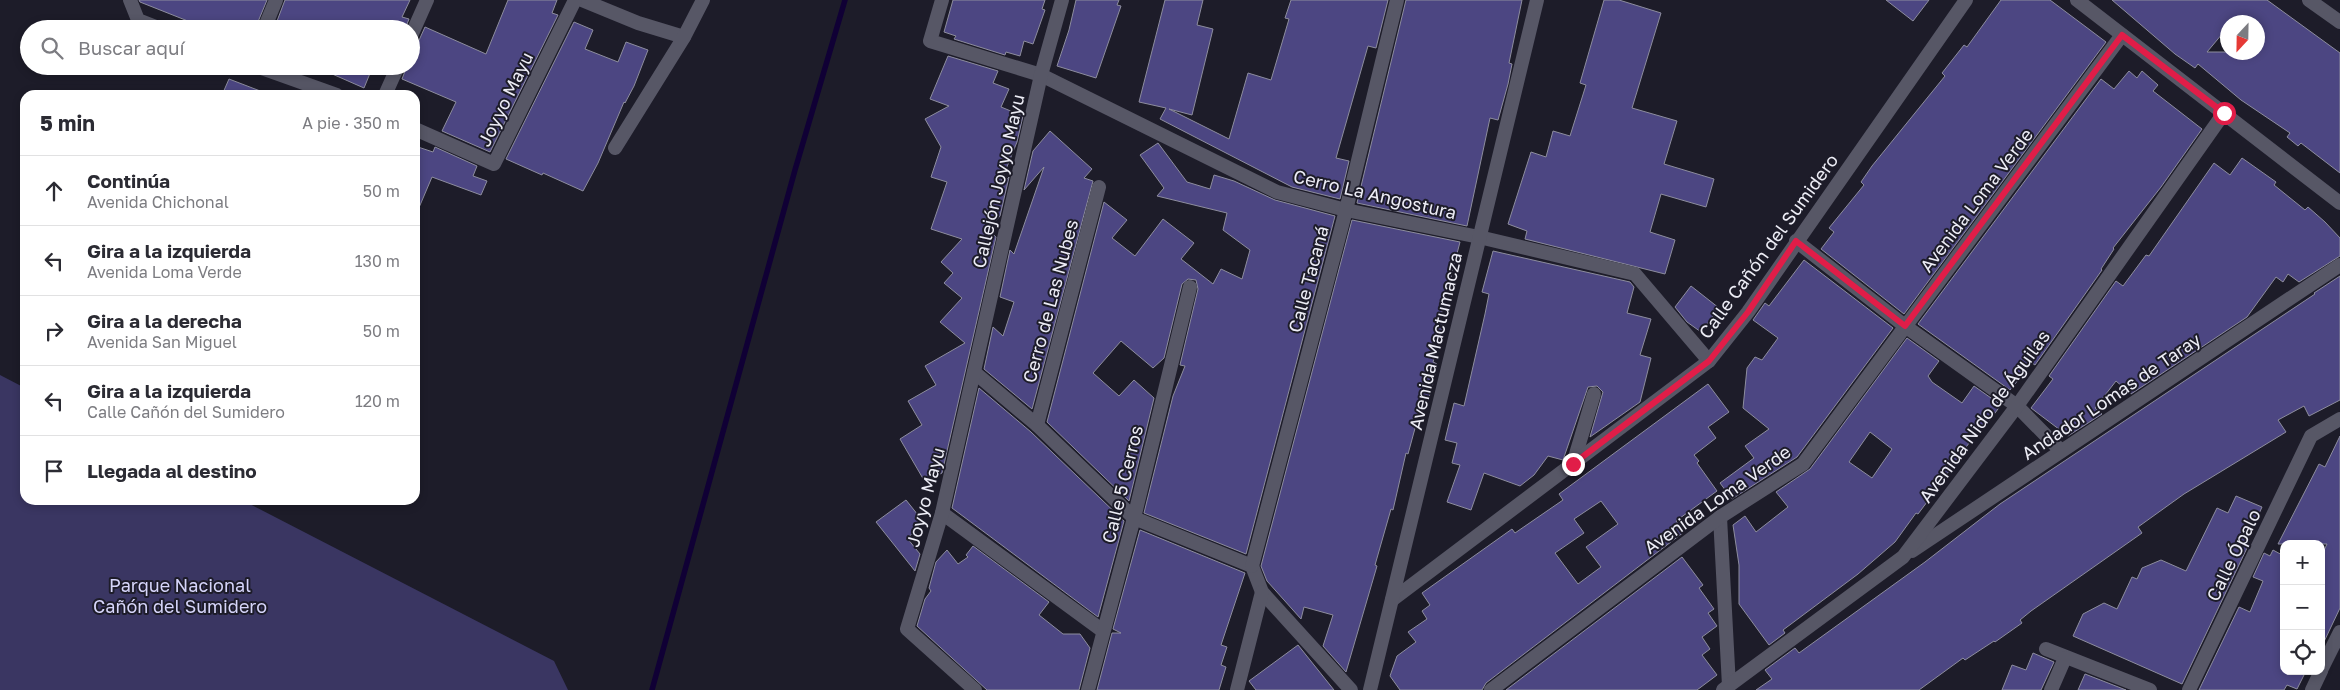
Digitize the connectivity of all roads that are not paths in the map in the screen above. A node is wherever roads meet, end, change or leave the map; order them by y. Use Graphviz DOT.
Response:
graph roads {
  1 [pos="130,0"];
  2 [pos="276,0"];
  3 [pos="427,0"];
  4 [pos="575,0"];
  5 [pos="582,0"];
  6 [pos="703,0"];
  7 [pos="942,0"];
  8 [pos="1062,0"];
  9 [pos="1397,0"];
  10 [pos="1537,0"];
  11 [pos="1966,0"];
  12 [pos="2077,0"];
  13 [pos="2309,0"];
  14 [pos="138,20"];
  15 [pos="268,20"];
  16 [pos="418,20"];
  17 [pos="2340,22"];
  18 [pos="2122,35"];
  19 [pos="684,38"];
  20 [pos="281,75"];
  21 [pos="394,75"];
  22 [pos="1041,75"];
  23 [pos="323,90"];
  24 [pos="387,90"];
  25 [pos="2224,113"];
  26 [pos="420,131"];
  27 [pos="615,148"];
  28 [pos="1100,187"];
  29 [pos="2340,204"];
  30 [pos="1346,210"];
  31 [pos="1479,236"];
  32 [pos="1796,241"];
  33 [pos="2340,265"];
  34 [pos="1190,287"];
  35 [pos="1905,326"];
  36 [pos="1709,361"];
  37 [pos="974,372"];
  38 [pos="1594,394"];
  39 [pos="2016,406"];
  40 [pos="2340,419"];
  41 [pos="1037,425"];
  42 [pos="2061,452"];
  43 [pos="1573,464"];
  44 [pos="942,513"];
  45 [pos="1720,517"];
  46 [pos="1134,518"];
  47 [pos="1903,557"];
  48 [pos="1252,566"];
  49 [pos="1262,592"];
  50 [pos="1392,600"];
  51 [pos="1103,631"];
  52 [pos="2340,632"];
  53 [pos="2046,649"];
  54 [pos="2065,658"];
  55 [pos="2325,663"];
  56 [pos="2319,675"];
  57 [pos="1726,688"];
  58 [pos="975,690"];
  59 [pos="1088,690"];
  60 [pos="1237,690"];
  61 [pos="1351,690"];
  62 [pos="1370,690"];
  63 [pos="1492,690"];
  64 [pos="2051,690"];
  65 [pos="2150,690"];
  66 [pos="2189,690"];
  67 [pos="2312,690"];
  1 -- 14 [label="street"];
  2 -- 15 [label="street"];
  3 -- 16 [label="street"];
  4 -- 26 [label="street, Joyyo Mayu"];
  5 -- 19 [label="street"];
  6 -- 19 [label="street"];
  7 -- 22 [label="street, Cerro La Angostura"];
  8 -- 22 [label="street, Callejón Joyyo Mayu"];
  9 -- 30 [label="street, Calle Tacaná"];
  10 -- 31 [label="street, Avenida Mactumacza"];
  11 -- 32 [label="street, Calle Cañón del Sumidero"];
  12 -- 18 [label="street"];
  13 -- 17 [label="street"];
  18 -- 25 [label="street"];
  18 -- 35 [label="street, Avenida Loma Verde"];
  19 -- 27 [label="street"];
  20 -- 23 [label="street"];
  21 -- 24 [label="street"];
  22 -- 30 [label="street, Cerro La Angostura"];
  22 -- 37 [label="street, Callejón Joyyo Mayu"];
  25 -- 29 [label="street"];
  25 -- 39 [label="street, Avenida Nido de Águilas"];
  28 -- 41 [label="street, Cerro de Las Nubes"];
  30 -- 31 [label="street, Cerro La Angostura"];
  30 -- 48 [label="street, Calle Tacaná"];
  31 -- 36 [label="street, Cerro La Angostura"];
  31 -- 50 [label="street, Avenida Mactumacza"];
  32 -- 35 [label="street"];
  32 -- 36 [label="street, Calle Cañón del Sumidero"];
  33 -- 42 [label="street, Andador Lomas de Taray"];
  34 -- 46 [label="street, Calle 5 Cerros"];
  35 -- 39 [label="street"];
  35 -- 45 [label="street, Avenida Loma Verde"];
  36 -- 43 [label="street, Calle Cañón del Sumidero"];
  37 -- 41 [label="street"];
  37 -- 44 [label="street, Joyyo Mayu"];
  38 -- 43 [label="street"];
  39 -- 42 [label="street"];
  39 -- 47 [label="street, Avenida Nido de Águilas"];
  40 -- 66 [label="street, Calle Ópalo"];
  41 -- 46 [label="street"];
  42 -- 47 [label="street, Andador Lomas de Taray"];
  43 -- 50 [label="street, Calle Cañón del Sumidero"];
  44 -- 51 [label="street"];
  44 -- 58 [label="street, Joyyo Mayu"];
  45 -- 57 [label="street"];
  45 -- 63 [label="street, Avenida Loma Verde"];
  46 -- 48 [label="street"];
  46 -- 51 [label="street, Calle 5 Cerros"];
  47 -- 57 [label="street, Avenida Nido de Águilas"];
  48 -- 49 [label="street"];
  49 -- 60 [label="street"];
  49 -- 61 [label="street"];
  50 -- 62 [label="street, Avenida Mactumacza"];
  51 -- 59 [label="street, Calle 5 Cerros"];
  52 -- 55 [label="street"];
  53 -- 54 [label="street"];
  54 -- 64 [label="street"];
  54 -- 65 [label="street"];
  56 -- 67 [label="street"];
}
